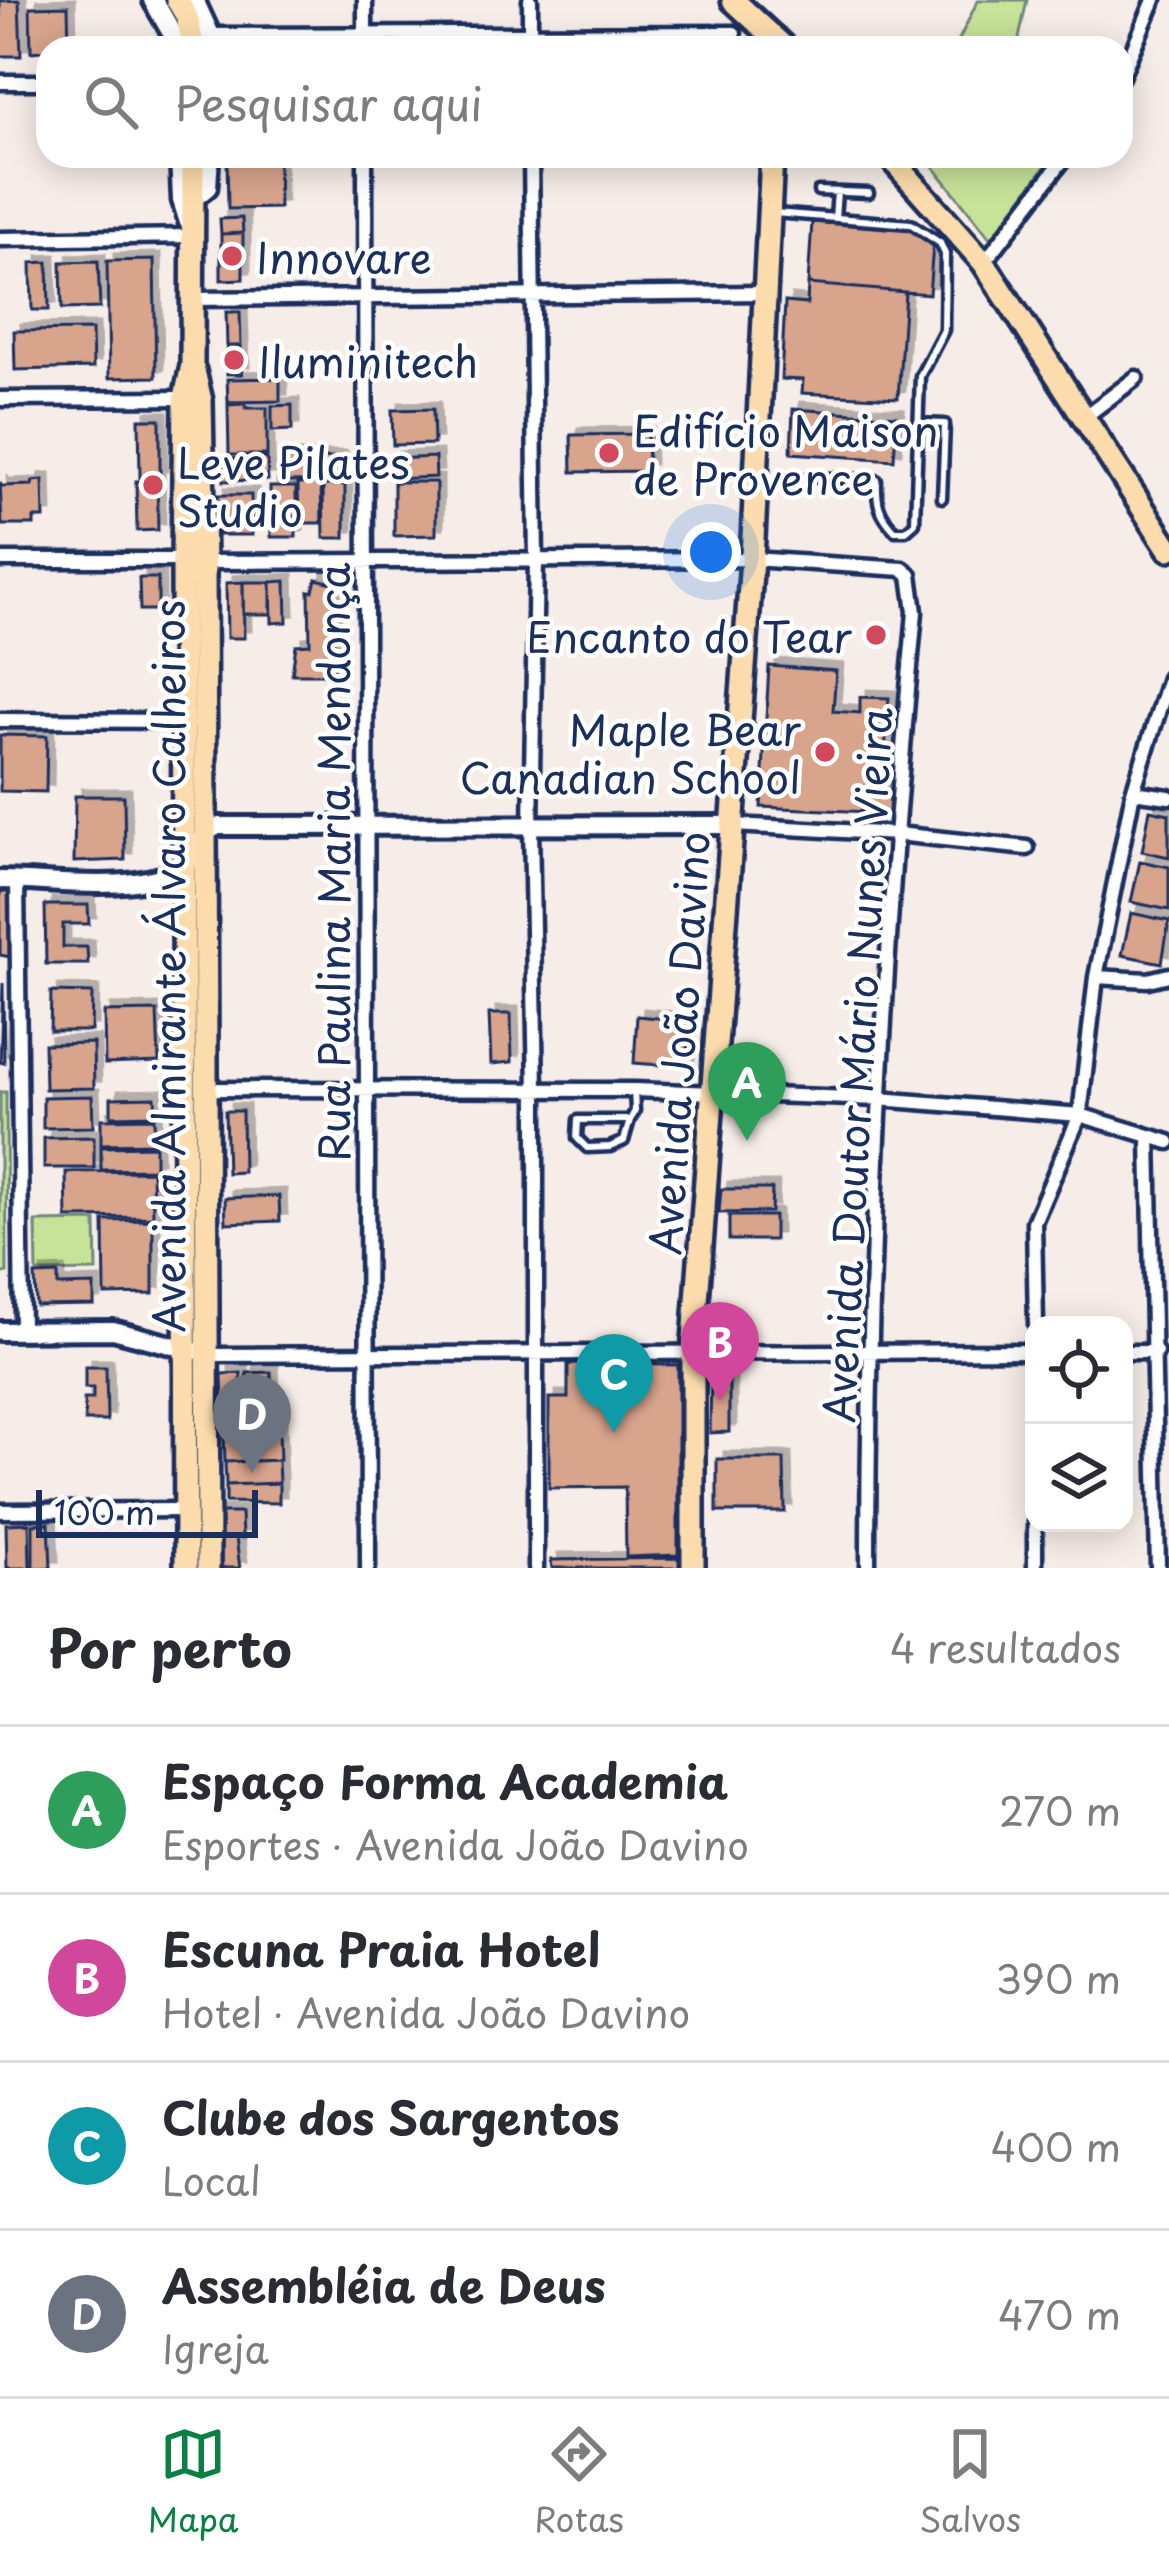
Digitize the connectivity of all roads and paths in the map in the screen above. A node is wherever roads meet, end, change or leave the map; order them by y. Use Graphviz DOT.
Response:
graph roads {
  1 [pos="152,0"];
  2 [pos="177,0"];
  3 [pos="194,0"];
  4 [pos="364,0"];
  5 [pos="530,0"];
  6 [pos="733,0"];
  7 [pos="1154,0"];
  8 [pos="757,24"];
  9 [pos="734,34"];
  10 [pos="173,36"];
  11 [pos="199,36"];
  12 [pos="202,36"];
  13 [pos="365,36"];
  14 [pos="530,36"];
  15 [pos="666,36"];
  16 [pos="762,36"];
  17 [pos="771,36"];
  18 [pos="1133,49"];
  19 [pos="0,82"];
  20 [pos="36,82"];
  21 [pos="181,168"];
  22 [pos="193,168"];
  23 [pos="208,168"];
  24 [pos="365,168"];
  25 [pos="531,168"];
  26 [pos="773,168"];
  27 [pos="900,168"];
  28 [pos="1057,168"];
  29 [pos="818,191"];
  30 [pos="837,192"];
  31 [pos="869,194"];
  32 [pos="192,199"];
  33 [pos="770,213"];
  34 [pos="835,218"];
  35 [pos="192,232"];
  36 [pos="0,238"];
  37 [pos="984,263"];
  38 [pos="764,293"];
  39 [pos="531,296"];
  40 [pos="192,299"];
  41 [pos="365,299"];
  42 [pos="192,365"];
  43 [pos="1136,378"];
  44 [pos="185,398"];
  45 [pos="0,399"];
  46 [pos="1085,416"];
  47 [pos="919,423"];
  48 [pos="809,477"];
  49 [pos="942,498"];
  50 [pos="1169,549"];
  51 [pos="752,559"];
  52 [pos="0,560"];
  53 [pos="194,561"];
  54 [pos="365,562"];
  55 [pos="536,562"];
  56 [pos="1169,678"];
  57 [pos="0,720"];
  58 [pos="184,721"];
  59 [pos="1133,792"];
  60 [pos="1169,797"];
  61 [pos="734,825"];
  62 [pos="530,826"];
  63 [pos="366,829"];
  64 [pos="203,832"];
  65 [pos="897,834"];
  66 [pos="1028,848"];
  67 [pos="184,866"];
  68 [pos="9,880"];
  69 [pos="1169,975"];
  70 [pos="1096,977"];
  71 [pos="368,1088"];
  72 [pos="203,1089"];
  73 [pos="536,1089"];
  74 [pos="634,1090"];
  75 [pos="714,1091"];
  76 [pos="879,1100"];
  77 [pos="1080,1115"];
  78 [pos="630,1120"];
  79 [pos="1148,1137"];
  80 [pos="1169,1142"];
  81 [pos="1036,1316"];
  82 [pos="0,1331"];
  83 [pos="22,1331"];
  84 [pos="868,1351"];
  85 [pos="196,1352"];
  86 [pos="1025,1352"];
  87 [pos="1133,1352"];
  88 [pos="1156,1352"];
  89 [pos="534,1355"];
  90 [pos="693,1355"];
  91 [pos="369,1356"];
  92 [pos="186,1510"];
  93 [pos="0,1511"];
  94 [pos="1035,1532"];
  95 [pos="186,1568"];
  96 [pos="208,1568"];
  97 [pos="368,1568"];
  98 [pos="536,1568"];
  99 [pos="693,1568"];
  100 [pos="868,1568"];
  101 [pos="1034,1568"];
  102 [pos="1158,1568"];
  1 -- 10 [label="main road"];
  2 -- 11 [label="main road"];
  3 -- 12 [label="main road"];
  4 -- 13 [label="street"];
  5 -- 14 [label="street"];
  6 -- 8 [label="main road"];
  7 -- 18 [label="street"];
  8 -- 16 [label="main road"];
  8 -- 17 [label="main road"];
  9 -- 15 [label="street"];
  19 -- 20 [label="street"];
  21 -- 35 [label="main road"];
  22 -- 32 [label="main road"];
  23 -- 32 [label="main road, Avenida Almirante Álvaro Calheiros"];
  24 -- 41 [label="street, Rua Paulina Maria Mendonça"];
  25 -- 39 [label="street"];
  26 -- 33 [label="main road, Avenida João Davino"];
  27 -- 37 [label="main road"];
  28 -- 37 [label="street"];
  29 -- 30 [label="lane"];
  30 -- 31 [label="lane"];
  30 -- 34 [label="lane"];
  32 -- 35 [label="main road, Avenida Almirante Álvaro Calheiros"];
  33 -- 34 [label="lane"];
  33 -- 38 [label="main road, Avenida João Davino"];
  34 -- 47 [label="lane"];
  35 -- 36 [label="street"];
  35 -- 40 [label="main road, Avenida Almirante Álvaro Calheiros"];
  37 -- 46 [label="main road"];
  38 -- 39 [label="street"];
  38 -- 51 [label="main road, Avenida João Davino"];
  39 -- 41 [label="street"];
  39 -- 55 [label="street"];
  40 -- 41 [label="street"];
  40 -- 42 [label="main road, Avenida Almirante Álvaro Calheiros"];
  41 -- 54 [label="street, Rua Paulina Maria Mendonça"];
  42 -- 44 [label="main road, Avenida Almirante Álvaro Calheiros"];
  42 -- 53 [label="main road, Avenida Almirante Álvaro Calheiros"];
  43 -- 46 [label="street"];
  44 -- 45 [label="street"];
  44 -- 53 [label="main road, Avenida Almirante Álvaro Calheiros"];
  46 -- 50 [label="main road"];
  47 -- 48 [label="lane"];
  47 -- 49 [label="lane"];
  51 -- 55 [label="street"];
  51 -- 61 [label="main road, Avenida João Davino"];
  51 -- 65 [label="street, Avenida Doutor Mário Nunes Vieira"];
  52 -- 53 [label="street"];
  53 -- 54 [label="street"];
  53 -- 58 [label="main road, Avenida Almirante Álvaro Calheiros"];
  53 -- 64 [label="main road, Avenida Almirante Álvaro Calheiros"];
  54 -- 55 [label="street"];
  54 -- 63 [label="street, Rua Paulina Maria Mendonça"];
  55 -- 62 [label="street"];
  56 -- 59 [label="street"];
  57 -- 58 [label="street"];
  58 -- 67 [label="main road, Avenida Almirante Álvaro Calheiros"];
  59 -- 60 [label="street"];
  59 -- 70 [label="street"];
  61 -- 62 [label="street"];
  61 -- 65 [label="street"];
  61 -- 75 [label="main road, Avenida João Davino"];
  62 -- 63 [label="street"];
  62 -- 73 [label="street"];
  63 -- 64 [label="street"];
  63 -- 71 [label="street, Rua Paulina Maria Mendonça"];
  64 -- 67 [label="street"];
  64 -- 72 [label="main road, Avenida Almirante Álvaro Calheiros"];
  65 -- 66 [label="street"];
  65 -- 76 [label="street, Avenida Doutor Mário Nunes Vieira"];
  67 -- 68 [label="street"];
  67 -- 85 [label="main road, Avenida Almirante Álvaro Calheiros"];
  68 -- 83 [label="street"];
  69 -- 70 [label="street"];
  70 -- 77 [label="street"];
  71 -- 72 [label="street"];
  71 -- 73 [label="street"];
  71 -- 91 [label="street, Rua Paulina Maria Mendonça"];
  72 -- 85 [label="main road, Avenida Almirante Álvaro Calheiros"];
  73 -- 74 [label="street"];
  73 -- 89 [label="street"];
  74 -- 75 [label="street"];
  74 -- 78 [label="lane"];
  75 -- 76 [label="street"];
  75 -- 90 [label="main road, Avenida João Davino"];
  76 -- 77 [label="street"];
  76 -- 84 [label="street, Avenida Doutor Mário Nunes Vieira"];
  77 -- 79 [label="street"];
  77 -- 81 [label="street"];
  78 -- 78 [label="lane"];
  79 -- 80 [label="street"];
  79 -- 88 [label="street"];
  82 -- 83 [label="street"];
  83 -- 85 [label="street"];
  84 -- 86 [label="street"];
  84 -- 90 [label="street"];
  84 -- 100 [label="street, Avenida Doutor Mário Nunes Vieira"];
  85 -- 91 [label="street"];
  85 -- 92 [label="main road, Avenida Almirante Álvaro Calheiros"];
  85 -- 96 [label="main road, Avenida Almirante Álvaro Calheiros"];
  87 -- 88 [label="street"];
  88 -- 102 [label="street"];
  89 -- 90 [label="street"];
  89 -- 91 [label="street"];
  89 -- 98 [label="street"];
  90 -- 99 [label="main road, Avenida João Davino"];
  91 -- 97 [label="street, Rua Paulina Maria Mendonça"];
  92 -- 93 [label="street"];
  92 -- 95 [label="main road, Avenida Almirante Álvaro Calheiros"];
  94 -- 101 [label="street"];
}
